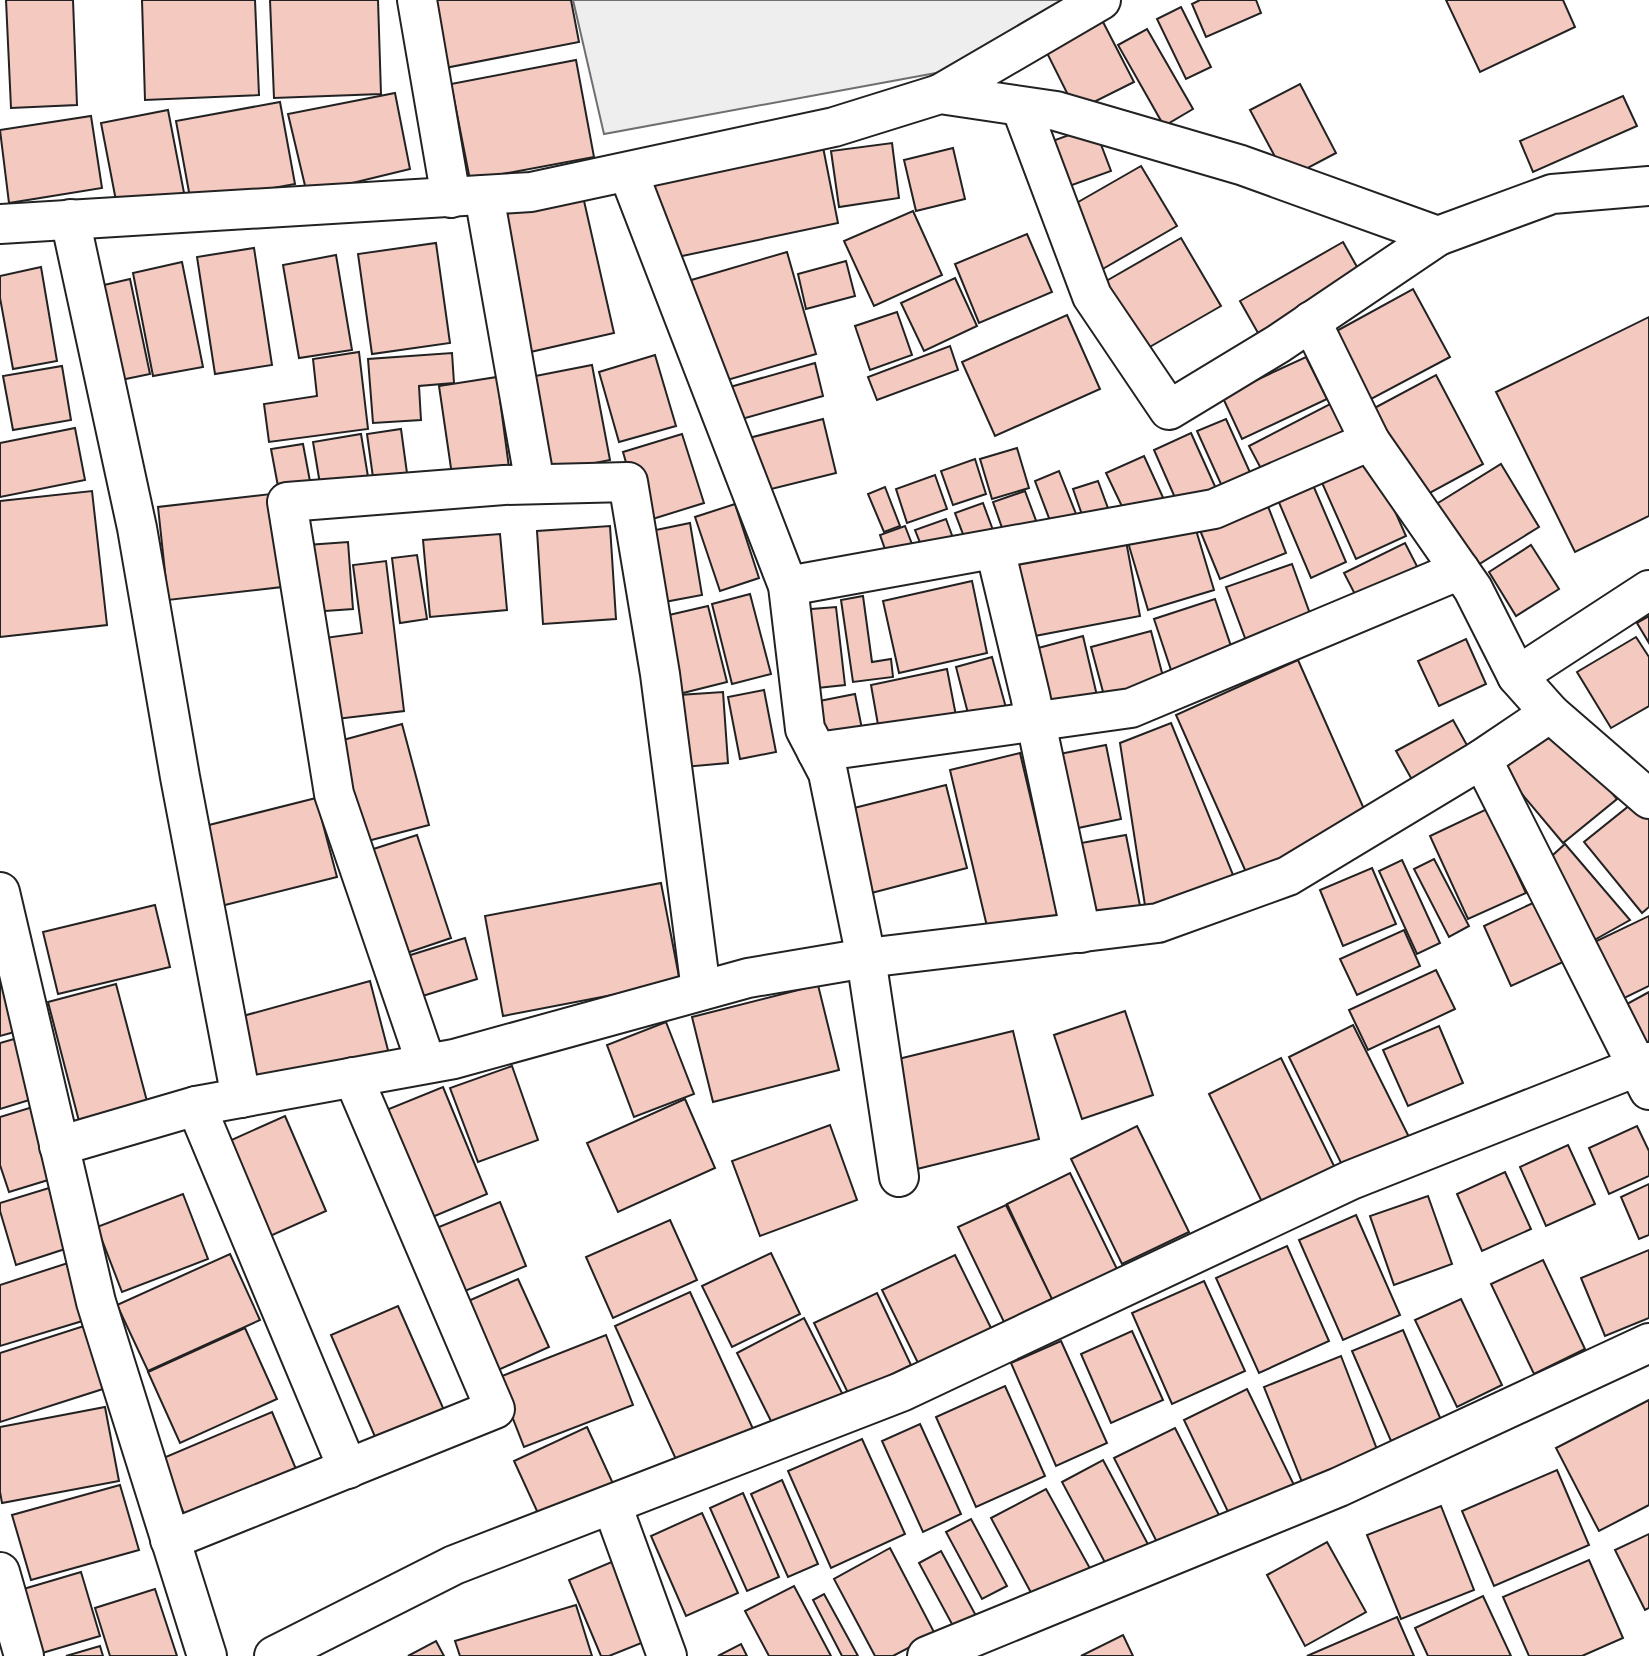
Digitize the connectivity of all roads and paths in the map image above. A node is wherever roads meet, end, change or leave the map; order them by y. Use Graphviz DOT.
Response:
graph roads {
  1 [pos="417,0"];
  2 [pos="1101,0"];
  3 [pos="940,94"];
  4 [pos="1021,107"];
  5 [pos="628,172"];
  6 [pos="1649,186"];
  7 [pos="468,196"];
  8 [pos="71,219"];
  9 [pos="0,224"];
  10 [pos="1438,236"];
  11 [pos="1311,321"];
  12 [pos="1370,441"];
  13 [pos="534,484"];
  14 [pos="995,549"];
  15 [pos="1460,570"];
  16 [pos="788,586"];
  17 [pos="1649,590"];
  18 [pos="1517,676"];
  19 [pos="1550,713"];
  20 [pos="1035,721"];
  21 [pos="817,752"];
  22 [pos="1482,759"];
  23 [pos="1649,799"];
  24 [pos="0,892"];
  25 [pos="1081,933"];
  26 [pos="866,957"];
  27 [pos="701,990"];
  28 [pos="426,1063"];
  29 [pos="1646,1073"];
  30 [pos="353,1077"];
  31 [pos="242,1098"];
  32 [pos="196,1107"];
  33 [pos="59,1146"];
  34 [pos="899,1177"];
  35 [pos="1649,1343"];
  36 [pos="348,1469"];
  37 [pos="612,1505"];
  38 [pos="170,1540"];
  39 [pos="0,1572"];
  40 [pos="24,1656"];
  41 [pos="207,1656"];
  42 [pos="274,1656"];
  43 [pos="667,1656"];
  44 [pos="927,1656"];
  1 -- 7 [label="street"];
  2 -- 3 [label="street"];
  3 -- 4 [label="street"];
  3 -- 5 [label="street"];
  4 -- 10 [label="street"];
  4 -- 11 [label="street"];
  5 -- 7 [label="street"];
  5 -- 16 [label="street"];
  6 -- 10 [label="street"];
  7 -- 8 [label="street"];
  7 -- 13 [label="street"];
  8 -- 9 [label="street"];
  8 -- 31 [label="street"];
  10 -- 11 [label="street"];
  11 -- 12 [label="street"];
  12 -- 14 [label="street"];
  12 -- 15 [label="street"];
  13 -- 27 [label="street"];
  13 -- 28 [label="street"];
  14 -- 16 [label="street"];
  14 -- 20 [label="street"];
  15 -- 18 [label="street"];
  15 -- 20 [label="street"];
  16 -- 21 [label="street"];
  17 -- 18 [label="street"];
  18 -- 19 [label="street"];
  19 -- 22 [label="street"];
  19 -- 23 [label="street"];
  20 -- 21 [label="street"];
  20 -- 25 [label="street"];
  21 -- 26 [label="street"];
  22 -- 25 [label="street"];
  22 -- 29 [label="street"];
  24 -- 33 [label="street"];
  25 -- 26 [label="street"];
  26 -- 27 [label="street"];
  26 -- 34 [label="street"];
  27 -- 28 [label="street"];
  28 -- 30 [label="street"];
  29 -- 37 [label="street"];
  30 -- 31 [label="street"];
  30 -- 36 [label="street"];
  31 -- 32 [label="street"];
  32 -- 33 [label="street"];
  32 -- 36 [label="street"];
  33 -- 38 [label="street"];
  35 -- 44 [label="street"];
  36 -- 38 [label="street"];
  37 -- 42 [label="street"];
  37 -- 43 [label="street"];
  38 -- 41 [label="street"];
  39 -- 40 [label="street"];
}
